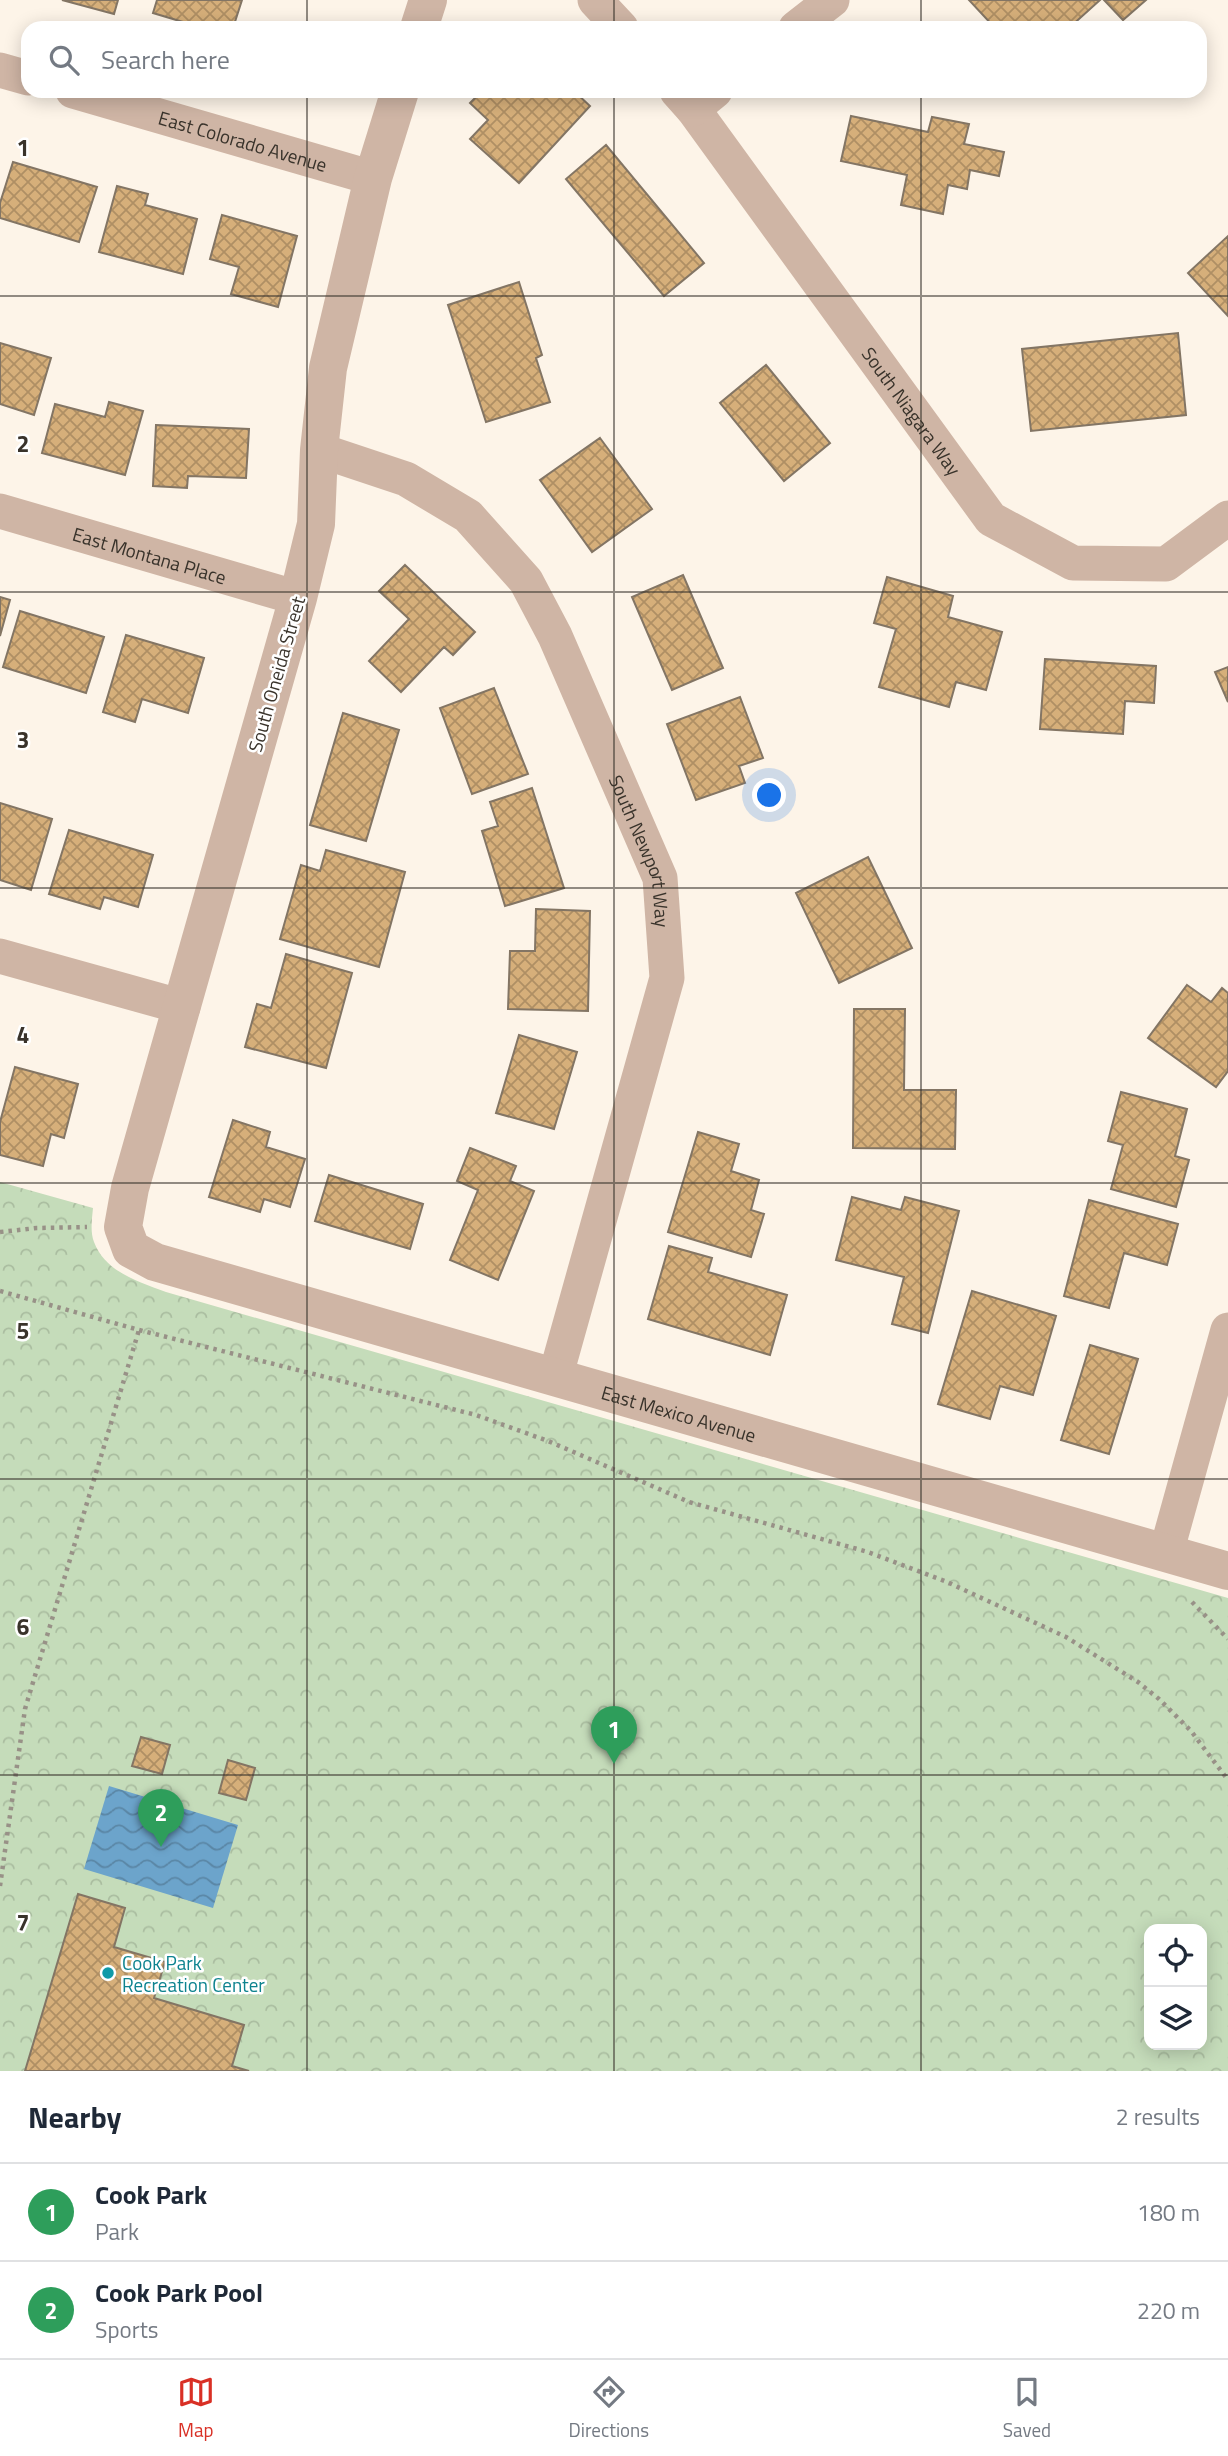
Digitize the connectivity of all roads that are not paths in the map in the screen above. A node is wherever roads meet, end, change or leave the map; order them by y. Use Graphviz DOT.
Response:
graph roads {
  1 [pos="428,0"];
  2 [pos="596,0"];
  3 [pos="832,0"];
  4 [pos="421,21"];
  5 [pos="615,21"];
  6 [pos="805,21"];
  7 [pos="0,70"];
  8 [pos="21,76"];
  9 [pos="97,98"];
  10 [pos="398,98"];
  11 [pos="696,98"];
  12 [pos="373,178"];
  13 [pos="320,450"];
  14 [pos="0,510"];
  15 [pos="1228,518"];
  16 [pos="298,598"];
  17 [pos="0,956"];
  18 [pos="183,1007"];
  19 [pos="127,1238"];
  20 [pos="1228,1330"];
  21 [pos="555,1378"];
  22 [pos="1166,1553"];
  23 [pos="1228,1571"];
  1 -- 4 [label="street"];
  2 -- 5 [label="street"];
  3 -- 6 [label="street"];
  7 -- 8 [label="street"];
  9 -- 12 [label="street, East Colorado Avenue"];
  10 -- 12 [label="street, South Oneida Street"];
  11 -- 15 [label="street, South Niagara Way"];
  12 -- 13 [label="street, South Oneida Street"];
  13 -- 16 [label="street, South Oneida Street"];
  13 -- 21 [label="street, South Newport Way"];
  14 -- 16 [label="street, East Montana Place"];
  16 -- 18 [label="street, South Oneida Street"];
  17 -- 18 [label="street"];
  18 -- 19 [label="street, South Oneida Street"];
  19 -- 21 [label="street, East Mexico Avenue"];
  20 -- 22 [label="street"];
  21 -- 22 [label="street, East Mexico Avenue"];
  22 -- 23 [label="street, East Mexico Avenue"];
}
